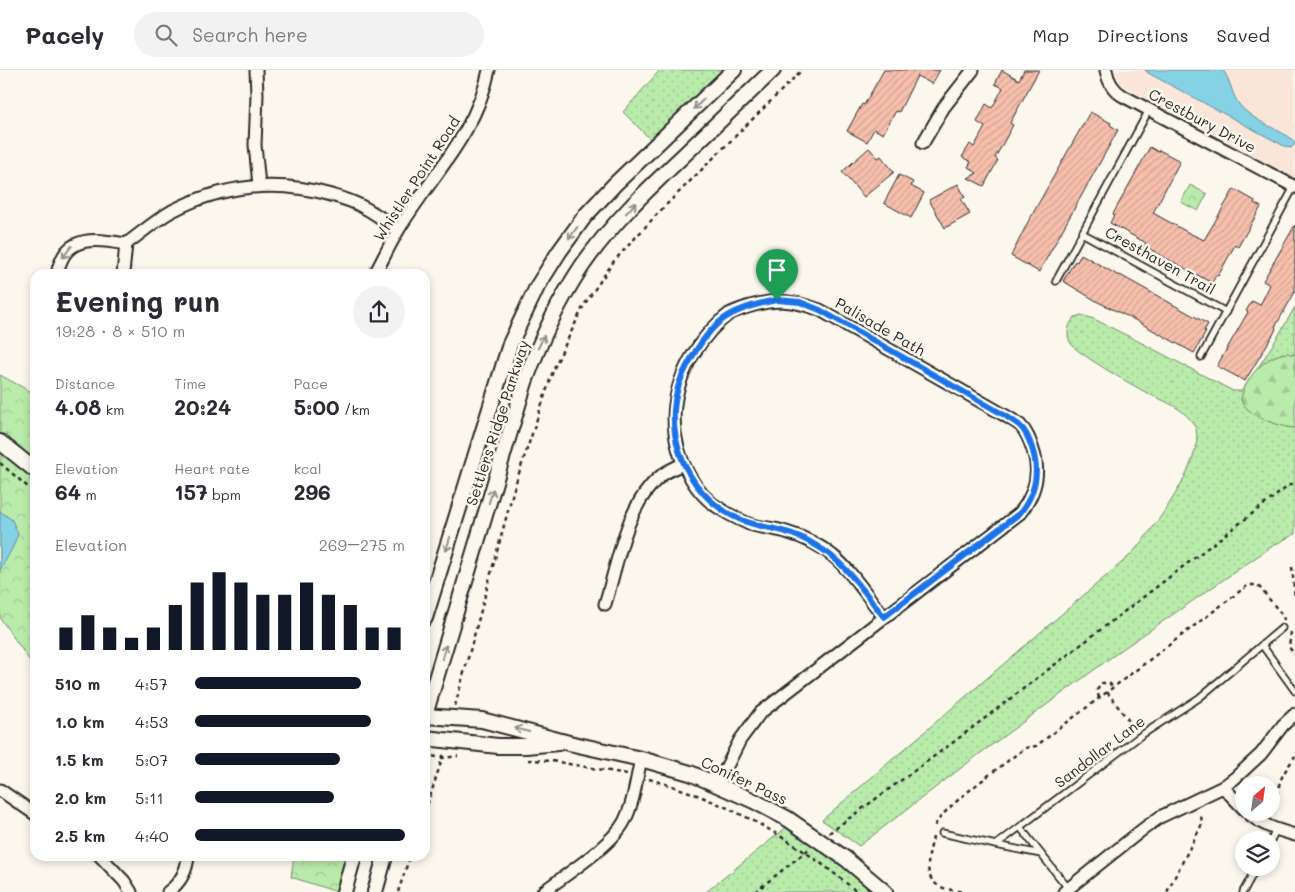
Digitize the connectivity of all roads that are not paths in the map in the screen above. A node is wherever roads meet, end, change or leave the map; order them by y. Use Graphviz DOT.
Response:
graph roads {
  1 [pos="256,70"];
  2 [pos="489,70"];
  3 [pos="734,70"];
  4 [pos="773,70"];
  5 [pos="973,70"];
  6 [pos="1106,70"];
  7 [pos="1149,110"];
  8 [pos="923,143"];
  9 [pos="259,185"];
  10 [pos="1294,187"];
  11 [pos="398,230"];
  12 [pos="1082,233"];
  13 [pos="126,244"];
  14 [pos="58,269"];
  15 [pos="124,269"];
  16 [pos="378,269"];
  17 [pos="1056,281"];
  18 [pos="1226,312"];
  19 [pos="1201,357"];
  20 [pos="0,442"];
  21 [pos="683,464"];
  22 [pos="30,466"];
  23 [pos="430,602"];
  24 [pos="605,604"];
  25 [pos="884,617"];
  26 [pos="1285,626"];
  27 [pos="1262,645"];
  28 [pos="1295,691"];
  29 [pos="430,699"];
  30 [pos="1295,714"];
  31 [pos="430,716"];
  32 [pos="430,739"];
  33 [pos="569,742"];
  34 [pos="641,759"];
  35 [pos="718,784"];
  36 [pos="1223,786"];
  37 [pos="0,790"];
  38 [pos="1235,799"];
  39 [pos="30,811"];
  40 [pos="1256,821"];
  41 [pos="1020,827"];
  42 [pos="1268,831"];
  43 [pos="942,833"];
  44 [pos="1280,835"];
  45 [pos="1295,835"];
  46 [pos="996,845"];
  47 [pos="1040,854"];
  48 [pos="106,861"];
  49 [pos="188,861"];
  50 [pos="353,861"];
  51 [pos="384,861"];
  52 [pos="1252,876"];
  53 [pos="1066,890"];
  54 [pos="131,892"];
  55 [pos="168,892"];
  56 [pos="344,892"];
  57 [pos="375,892"];
  58 [pos="543,892"];
  59 [pos="885,892"];
  60 [pos="1243,892"];
  1 -- 9 [label="street"];
  2 -- 11 [label="street, Whistler Point Road"];
  3 -- 23 [label="street, Settlers Ridge Parkway, one-way"];
  29 -- 4 [label="street, Settlers Ridge Parkway, one-way"];
  5 -- 8 [label="street"];
  6 -- 7 [label="street, Crestbury Drive"];
  7 -- 10 [label="street, Crestbury Drive"];
  7 -- 12 [label="lane, Cresthaven Trail"];
  9 -- 11 [label="street"];
  9 -- 13 [label="street"];
  10 -- 18 [label="lane, Cresthaven Trail"];
  11 -- 16 [label="street, Whistler Point Road"];
  12 -- 17 [label="lane, Cresthaven Trail"];
  12 -- 18 [label="lane, Cresthaven Trail"];
  13 -- 14 [label="street, one-way"];
  13 -- 15 [label="street"];
  18 -- 19 [label="lane, Cresthaven Trail"];
  20 -- 22 [label="street"];
  21 -- 24 [label="street"];
  21 -- 25 [label="street, Palisade Path"];
  21 -- 25 [label="street, Palisade Path"];
  25 -- 35 [label="street, Palisade Path"];
  26 -- 27 [label="lane, Sandollar Lane"];
  27 -- 28 [label="lane"];
  27 -- 41 [label="lane, Sandollar Lane"];
  30 -- 36 [label="street"];
  33 -- 31 [label="street, Conifer Pass, one-way"];
  32 -- 33 [label="street, Conifer Pass"];
  33 -- 34 [label="street, Conifer Pass"];
  34 -- 35 [label="street, Conifer Pass"];
  34 -- 58 [label="street"];
  35 -- 59 [label="street, Conifer Pass"];
  36 -- 38 [label="street"];
  36 -- 53 [label="street"];
  37 -- 39 [label="street"];
  40 -- 42 [label="street"];
  41 -- 46 [label="lane, Sandollar Lane"];
  41 -- 47 [label="lane"];
  43 -- 46 [label="lane"];
  44 -- 45 [label="street"];
  46 -- 47 [label="lane"];
  47 -- 53 [label="lane"];
  48 -- 54 [label="street"];
  49 -- 55 [label="street"];
  50 -- 56 [label="street"];
  51 -- 57 [label="street"];
  52 -- 60 [label="lane"];
}
